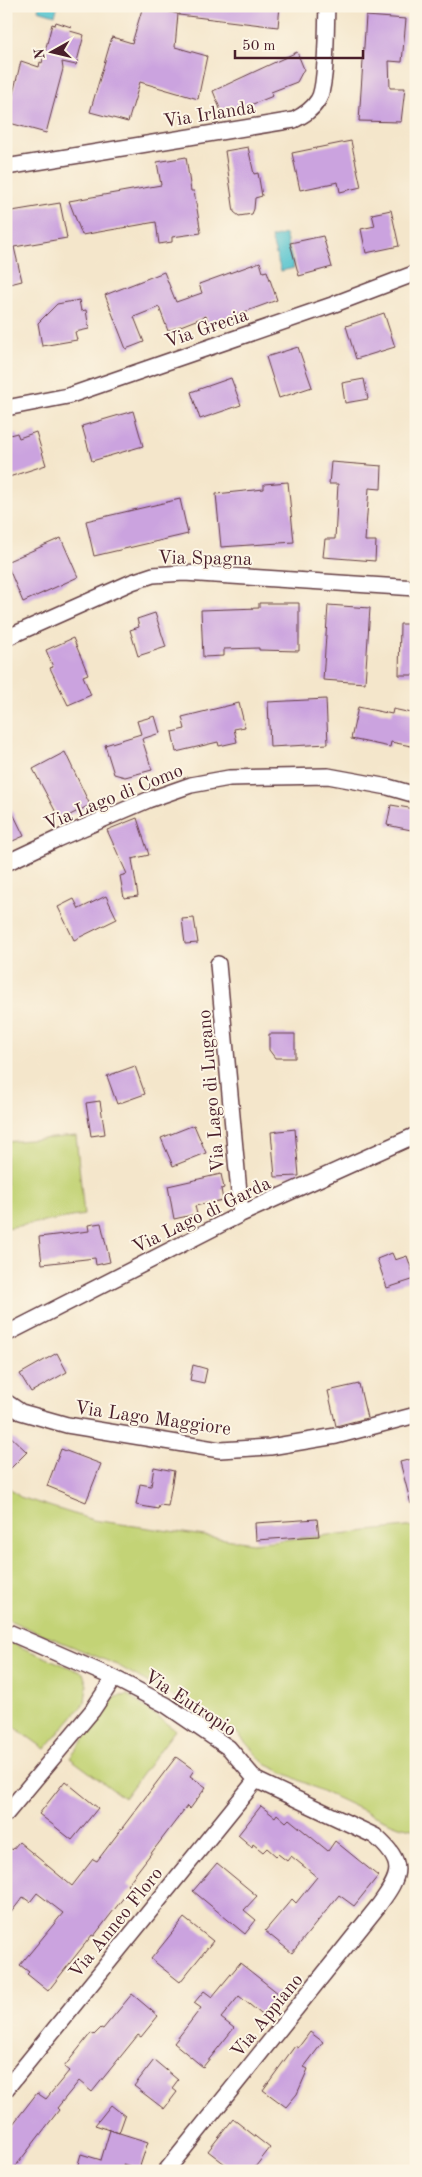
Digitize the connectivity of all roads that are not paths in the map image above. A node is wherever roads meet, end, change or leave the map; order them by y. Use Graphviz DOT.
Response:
graph roads {
  1 [pos="327,6"];
  2 [pos="6,167"];
  3 [pos="416,273"];
  4 [pos="6,408"];
  5 [pos="416,588"];
  6 [pos="6,638"];
  7 [pos="416,795"];
  8 [pos="6,863"];
  9 [pos="218,964"];
  10 [pos="416,1135"];
  11 [pos="241,1214"];
  12 [pos="6,1334"];
  13 [pos="6,1402"];
  14 [pos="416,1415"];
  15 [pos="6,1631"];
  16 [pos="114,1678"];
  17 [pos="256,1780"];
  18 [pos="6,1814"];
  19 [pos="395,1883"];
  20 [pos="6,2089"];
  21 [pos="166,2171"];
  1 -- 2 [label="street, Via Irlanda"];
  3 -- 4 [label="street, Via Grecia"];
  5 -- 6 [label="street, Via Spagna"];
  7 -- 8 [label="street, Via Lago di Como"];
  9 -- 11 [label="street, Via Lago di Lugano"];
  10 -- 11 [label="street, Via Lago di Garda"];
  11 -- 12 [label="street, Via Lago di Garda"];
  13 -- 14 [label="street, Via Lago Maggiore"];
  15 -- 16 [label="street, Via Eutropio"];
  16 -- 17 [label="street, Via Eutropio"];
  16 -- 18 [label="street"];
  17 -- 19 [label="street, Via Eutropio"];
  17 -- 20 [label="street, Via Anneo Floro"];
  19 -- 21 [label="street, Via Appiano"];
}
